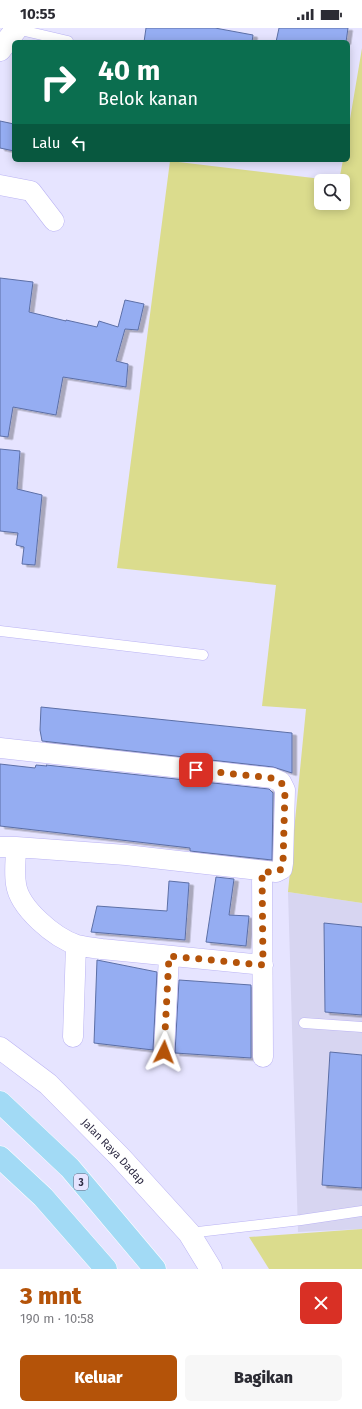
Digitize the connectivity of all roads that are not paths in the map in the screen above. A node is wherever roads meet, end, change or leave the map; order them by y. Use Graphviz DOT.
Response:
graph roads {
  1 [pos="16,28"];
  2 [pos="64,40"];
  3 [pos="0,50"];
  4 [pos="0,185"];
  5 [pos="54,221"];
  6 [pos="0,631"];
  7 [pos="203,655"];
  8 [pos="0,748"];
  9 [pos="8,847"];
  10 [pos="262,872"];
  11 [pos="76,945"];
  12 [pos="169,956"];
  13 [pos="263,965"];
  14 [pos="304,1023"];
  15 [pos="362,1027"];
  16 [pos="73,1037"];
  17 [pos="0,1048"];
  18 [pos="164,1052"];
  19 [pos="263,1057"];
  20 [pos="0,1102"];
  21 [pos="0,1156"];
  22 [pos="362,1211"];
  23 [pos="189,1233"];
  24 [pos="106,1269"];
  25 [pos="155,1269"];
  26 [pos="211,1269"];
  1 -- 2 [label="lane"];
  1 -- 3 [label="main road"];
  4 -- 5 [label="street"];
  6 -- 7 [label="lane"];
  8 -- 10 [label="street"];
  9 -- 10 [label="street"];
  9 -- 11 [label="street"];
  10 -- 13 [label="street"];
  11 -- 12 [label="street"];
  11 -- 16 [label="street"];
  12 -- 13 [label="street"];
  12 -- 18 [label="street"];
  13 -- 19 [label="street"];
  14 -- 15 [label="lane"];
  17 -- 23 [label="main road, Jalan Raya Dadap"];
  20 -- 25 [label="highway, 3"];
  21 -- 24 [label="highway"];
  22 -- 23 [label="lane"];
  23 -- 26 [label="main road, Jalan Raya Dadap"];
}
